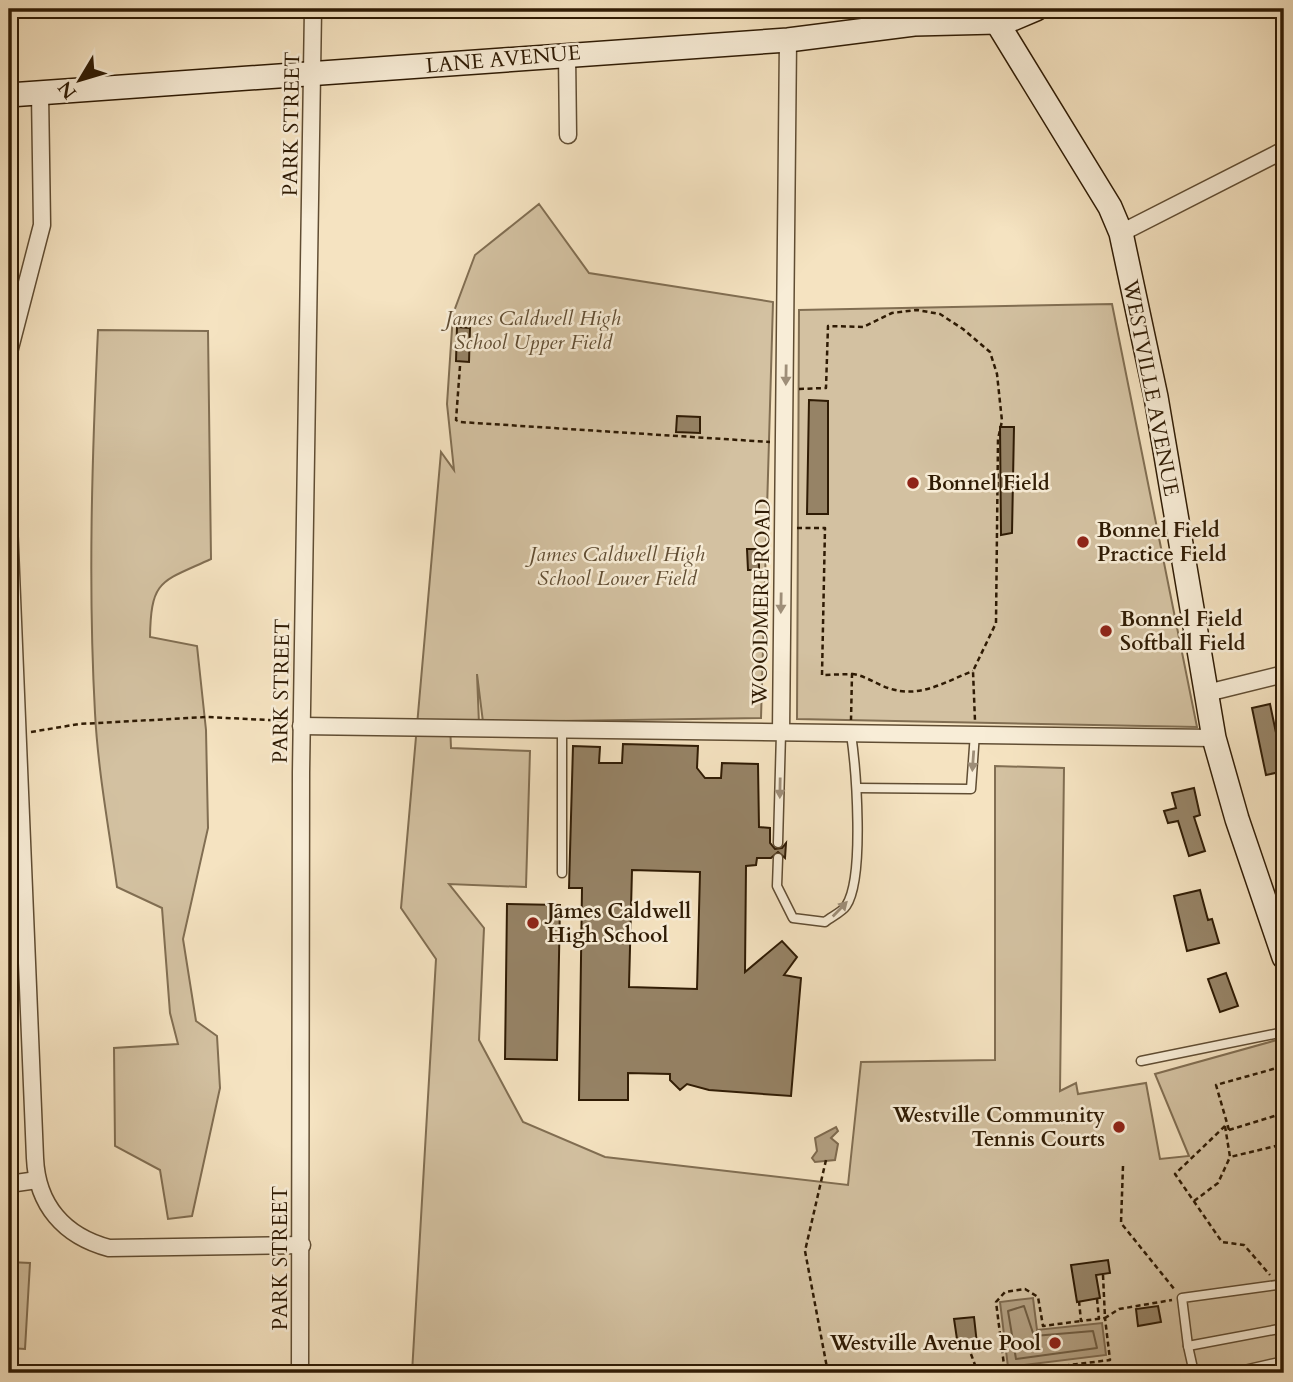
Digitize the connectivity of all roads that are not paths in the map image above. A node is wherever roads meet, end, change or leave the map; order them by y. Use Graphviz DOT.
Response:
graph roads {
  1 [pos="313,9"];
  2 [pos="1036,9"];
  3 [pos="993,15"];
  4 [pos="788,40"];
  5 [pos="567,54"];
  6 [pos="313,74"];
  7 [pos="40,93"];
  8 [pos="9,95"];
  9 [pos="568,135"];
  10 [pos="1284,150"];
  11 [pos="1121,233"];
  12 [pos="9,352"];
  13 [pos="9,524"];
  14 [pos="1284,674"];
  15 [pos="1207,693"];
  16 [pos="12,725"];
  17 [pos="301,726"];
  18 [pos="562,731"];
  19 [pos="781,733"];
  20 [pos="975,733"];
  21 [pos="850,734"];
  22 [pos="1214,738"];
  23 [pos="857,788"];
  24 [pos="778,843"];
  25 [pos="778,858"];
  26 [pos="562,873"];
  27 [pos="1284,957"];
  28 [pos="1284,1032"];
  29 [pos="1141,1061"];
  30 [pos="37,1180"];
  31 [pos="9,1184"];
  32 [pos="302,1245"];
  33 [pos="1282,1284"];
  34 [pos="1284,1328"];
  35 [pos="1188,1346"];
  36 [pos="1284,1361"];
  37 [pos="300,1373"];
  38 [pos="1194,1373"];
  39 [pos="1231,1373"];
  1 -- 6 [label="street, PARK STREET"];
  2 -- 3 [label="street, LANE AVENUE"];
  3 -- 4 [label="street, LANE AVENUE"];
  3 -- 11 [label="street, WESTVILLE AVENUE"];
  4 -- 5 [label="street, LANE AVENUE"];
  4 -- 19 [label="street, WOODMERE ROAD, one-way"];
  5 -- 6 [label="street, LANE AVENUE"];
  5 -- 9 [label="street"];
  6 -- 7 [label="street, LANE AVENUE"];
  6 -- 17 [label="street, PARK STREET"];
  7 -- 8 [label="street, LANE AVENUE"];
  7 -- 12 [label="street"];
  10 -- 11 [label="street"];
  11 -- 15 [label="street, WESTVILLE AVENUE"];
  13 -- 16 [label="street"];
  14 -- 15 [label="street"];
  15 -- 22 [label="street, WESTVILLE AVENUE"];
  16 -- 30 [label="street"];
  17 -- 18 [label="street"];
  17 -- 32 [label="street, PARK STREET"];
  18 -- 19 [label="street"];
  18 -- 26 [label="lane"];
  19 -- 21 [label="street, WOODMERE ROAD"];
  19 -- 24 [label="lane, one-way"];
  20 -- 21 [label="street, WOODMERE ROAD"];
  20 -- 22 [label="street, WOODMERE ROAD"];
  20 -- 23 [label="lane, one-way"];
  21 -- 23 [label="lane"];
  22 -- 27 [label="street, WESTVILLE AVENUE"];
  25 -- 23 [label="lane, one-way"];
  28 -- 29 [label="lane"];
  30 -- 31 [label="street"];
  30 -- 32 [label="street"];
  32 -- 37 [label="street, PARK STREET"];
  33 -- 35 [label="lane"];
  34 -- 35 [label="lane"];
  35 -- 38 [label="lane"];
  36 -- 39 [label="lane"];
}
